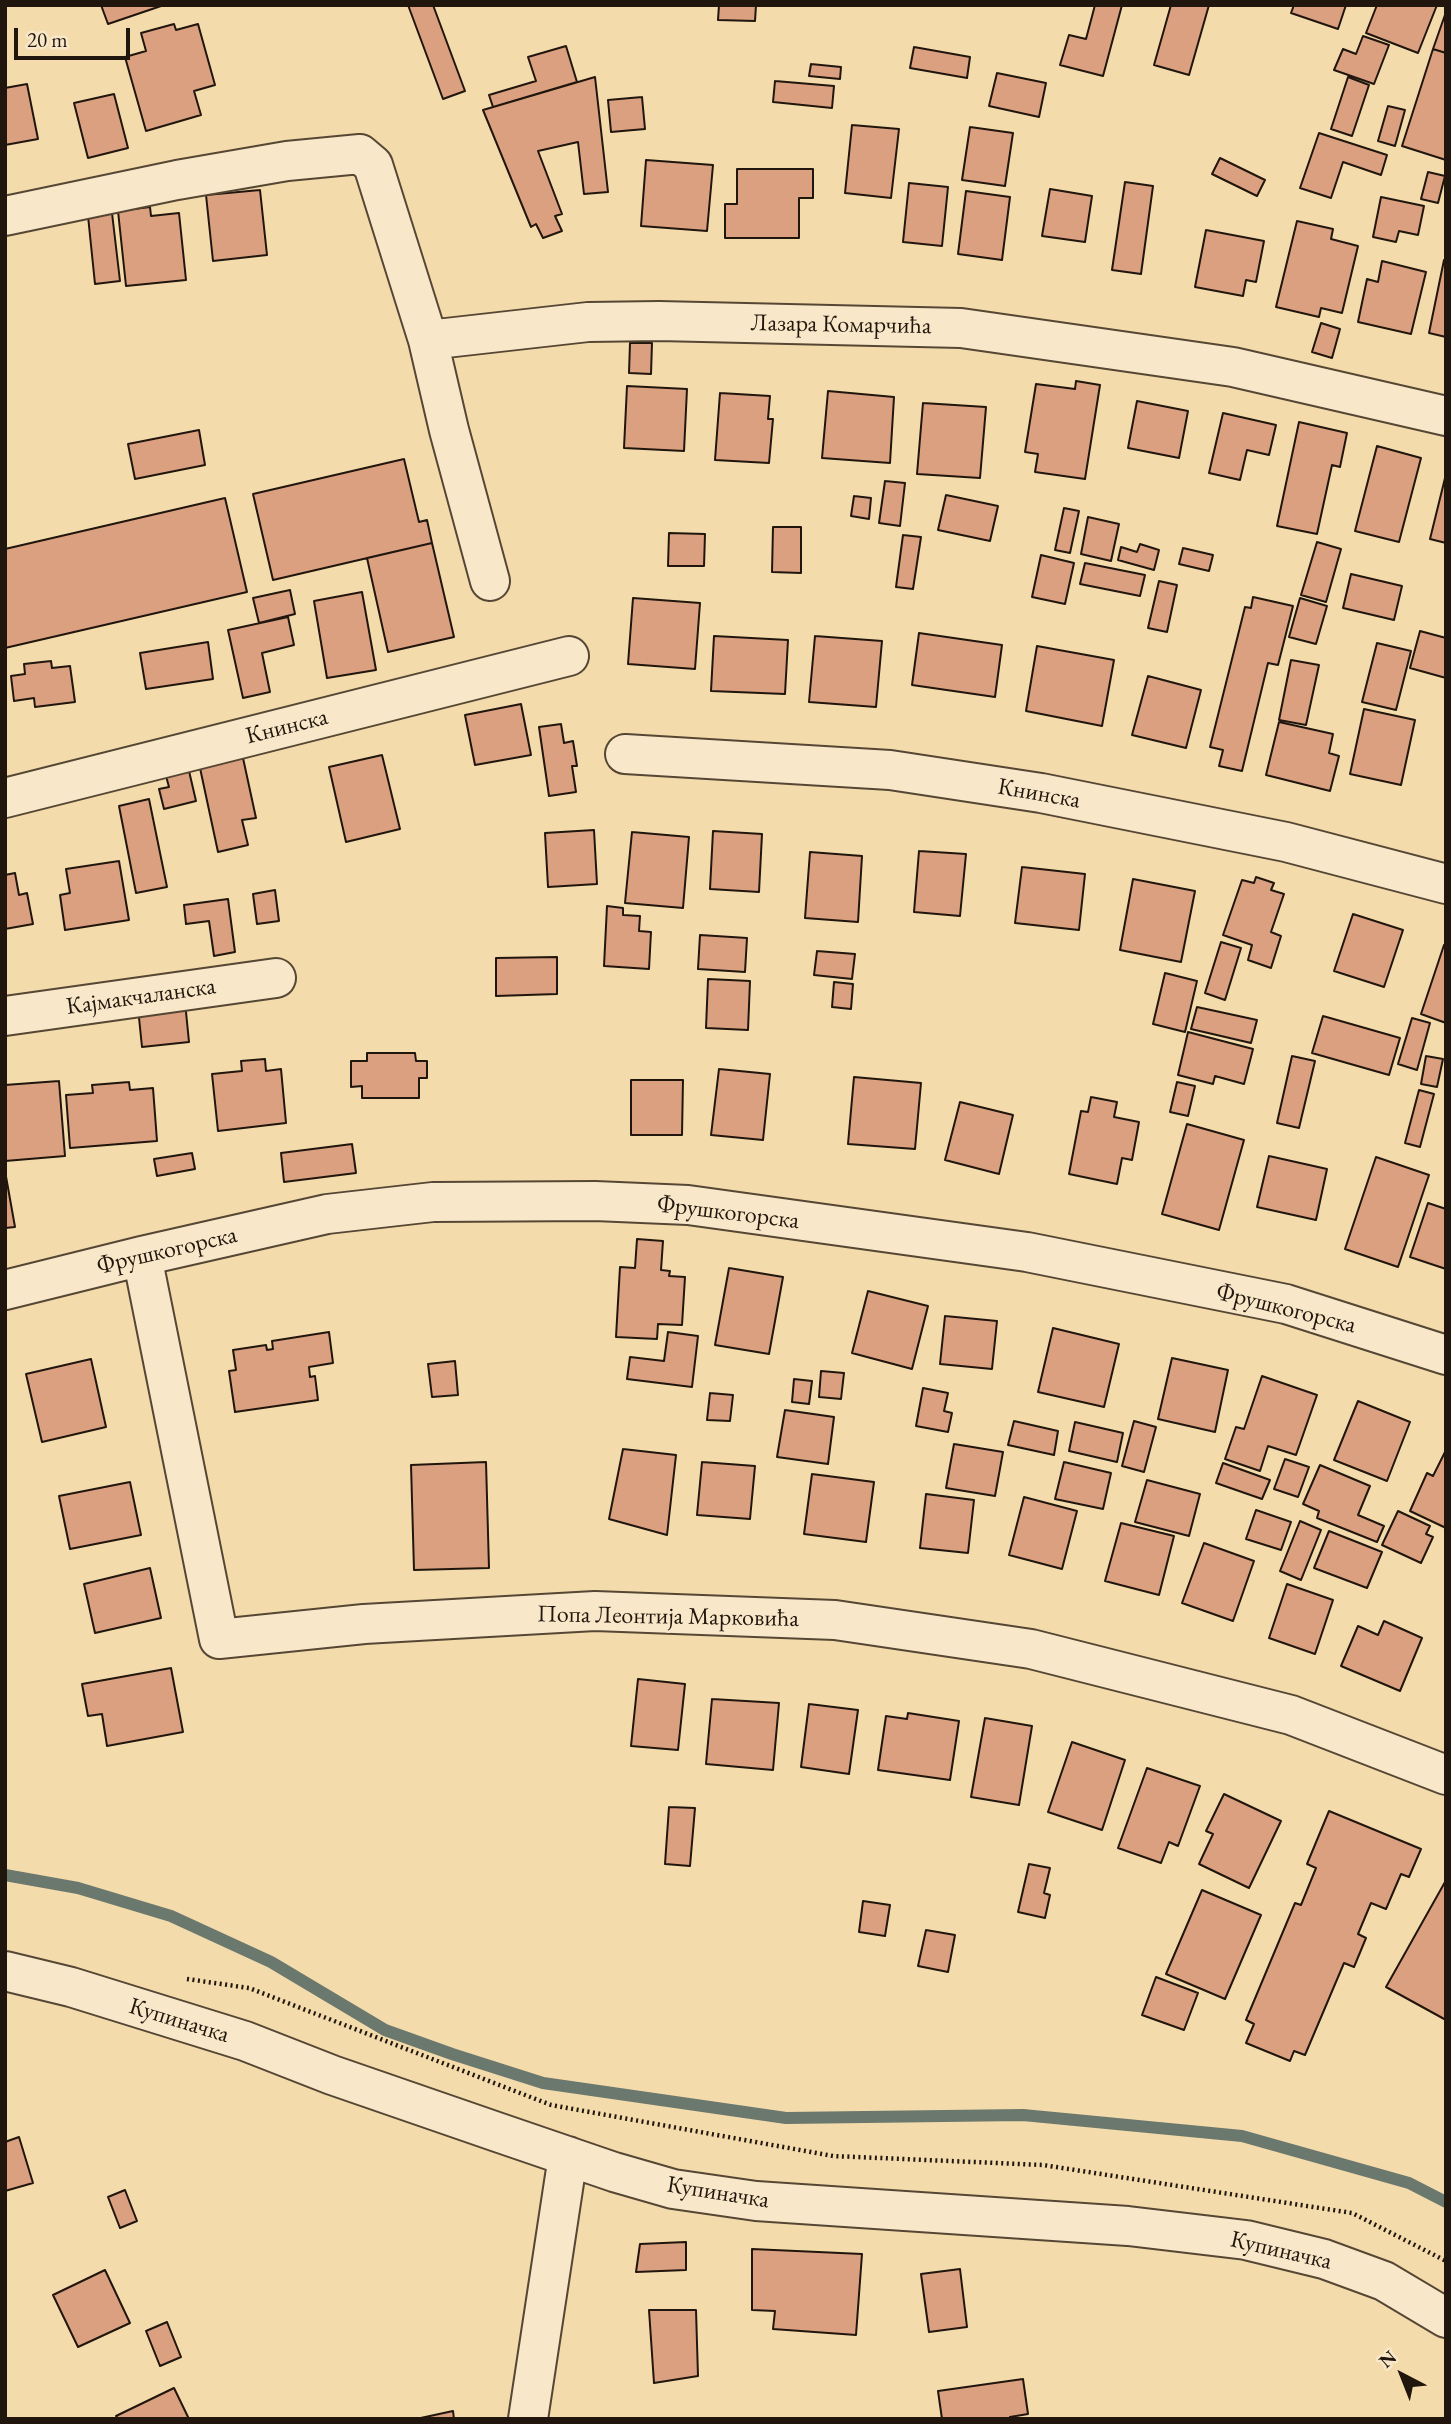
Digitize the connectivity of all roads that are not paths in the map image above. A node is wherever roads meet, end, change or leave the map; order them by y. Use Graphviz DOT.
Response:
graph roads {
  1 [pos="5,216"];
  2 [pos="428,340"];
  3 [pos="1446,416"];
  4 [pos="490,581"];
  5 [pos="569,656"];
  6 [pos="625,754"];
  7 [pos="5,799"];
  8 [pos="1446,884"];
  9 [pos="276,978"];
  10 [pos="5,1016"];
  11 [pos="142,1255"];
  12 [pos="5,1290"];
  13 [pos="1446,1355"];
  14 [pos="1446,1775"];
  15 [pos="5,1971"];
  16 [pos="568,2157"];
  17 [pos="1446,2319"];
  18 [pos="528,2419"];
  1 -- 2 [label="street"];
  2 -- 3 [label="street, Лазара Комарчића"];
  2 -- 4 [label="street"];
  5 -- 7 [label="street, Книнска"];
  6 -- 8 [label="street, Книнска"];
  9 -- 10 [label="street, Кајмакчаланска"];
  11 -- 12 [label="street, Фрушкогорска"];
  11 -- 13 [label="street, Фрушкогорска"];
  11 -- 14 [label="street, Попа Леонтија Марковића"];
  15 -- 16 [label="street, Купиначка"];
  16 -- 17 [label="street, Купиначка"];
  16 -- 18 [label="street"];
}
